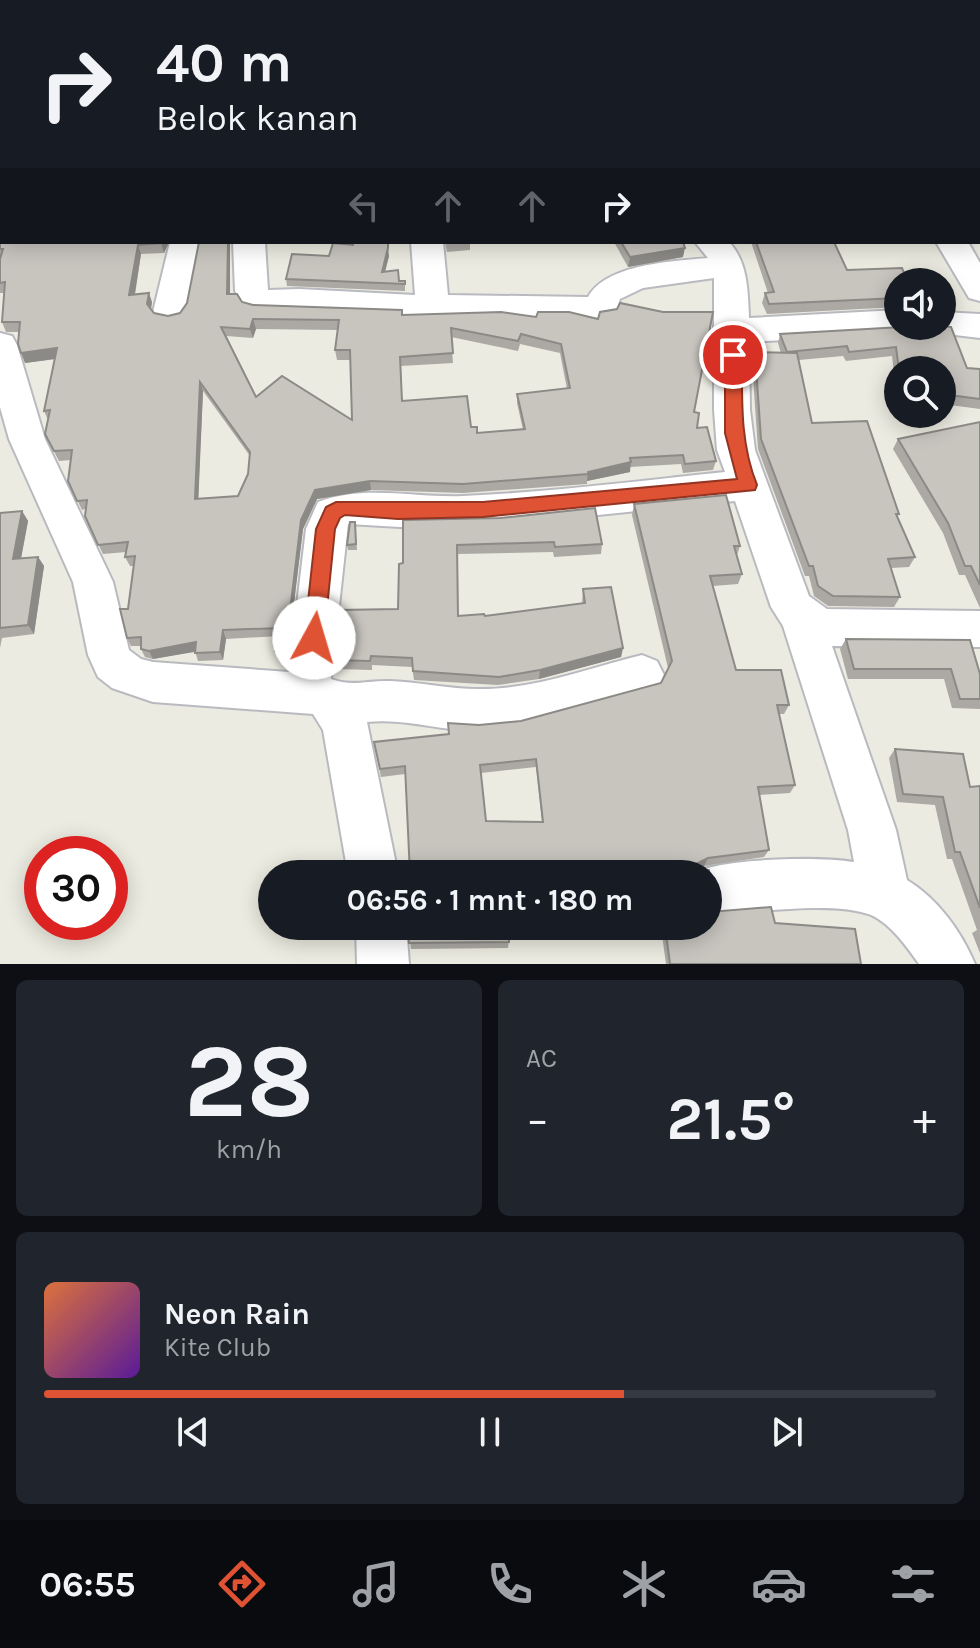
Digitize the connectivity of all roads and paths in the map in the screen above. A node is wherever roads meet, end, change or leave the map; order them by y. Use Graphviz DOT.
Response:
graph roads {
  1 [pos="186,244"];
  2 [pos="249,244"];
  3 [pos="427,244"];
  4 [pos="953,244"];
  5 [pos="718,254"];
  6 [pos="980,290"];
  7 [pos="432,304"];
  8 [pos="170,312"];
  9 [pos="884,323"];
  10 [pos="956,325"];
  11 [pos="980,326"];
  12 [pos="734,331"];
  13 [pos="0,345"];
  14 [pos="748,485"];
  15 [pos="801,616"];
  16 [pos="980,629"];
  17 [pos="642,675"];
  18 [pos="322,701"];
  19 [pos="370,860"];
  20 [pos="722,890"];
  21 [pos="885,895"];
  22 [pos="382,940"];
  23 [pos="383,964"];
  24 [pos="949,964"];
  1 -- 8 [label="street"];
  2 -- 7 [label="street"];
  3 -- 7 [label="street"];
  4 -- 6 [label="street"];
  5 -- 7 [label="street"];
  5 -- 12 [label="street"];
  9 -- 12 [label="street"];
  10 -- 11 [label="street"];
  12 -- 14 [label="street"];
  13 -- 18 [label="street"];
  14 -- 15 [label="street"];
  14 -- 18 [label="street"];
  15 -- 16 [label="street"];
  15 -- 21 [label="street"];
  17 -- 18 [label="street"];
  18 -- 19 [label="street"];
  20 -- 21 [label="street"];
  21 -- 24 [label="street"];
  22 -- 23 [label="street"];
}
